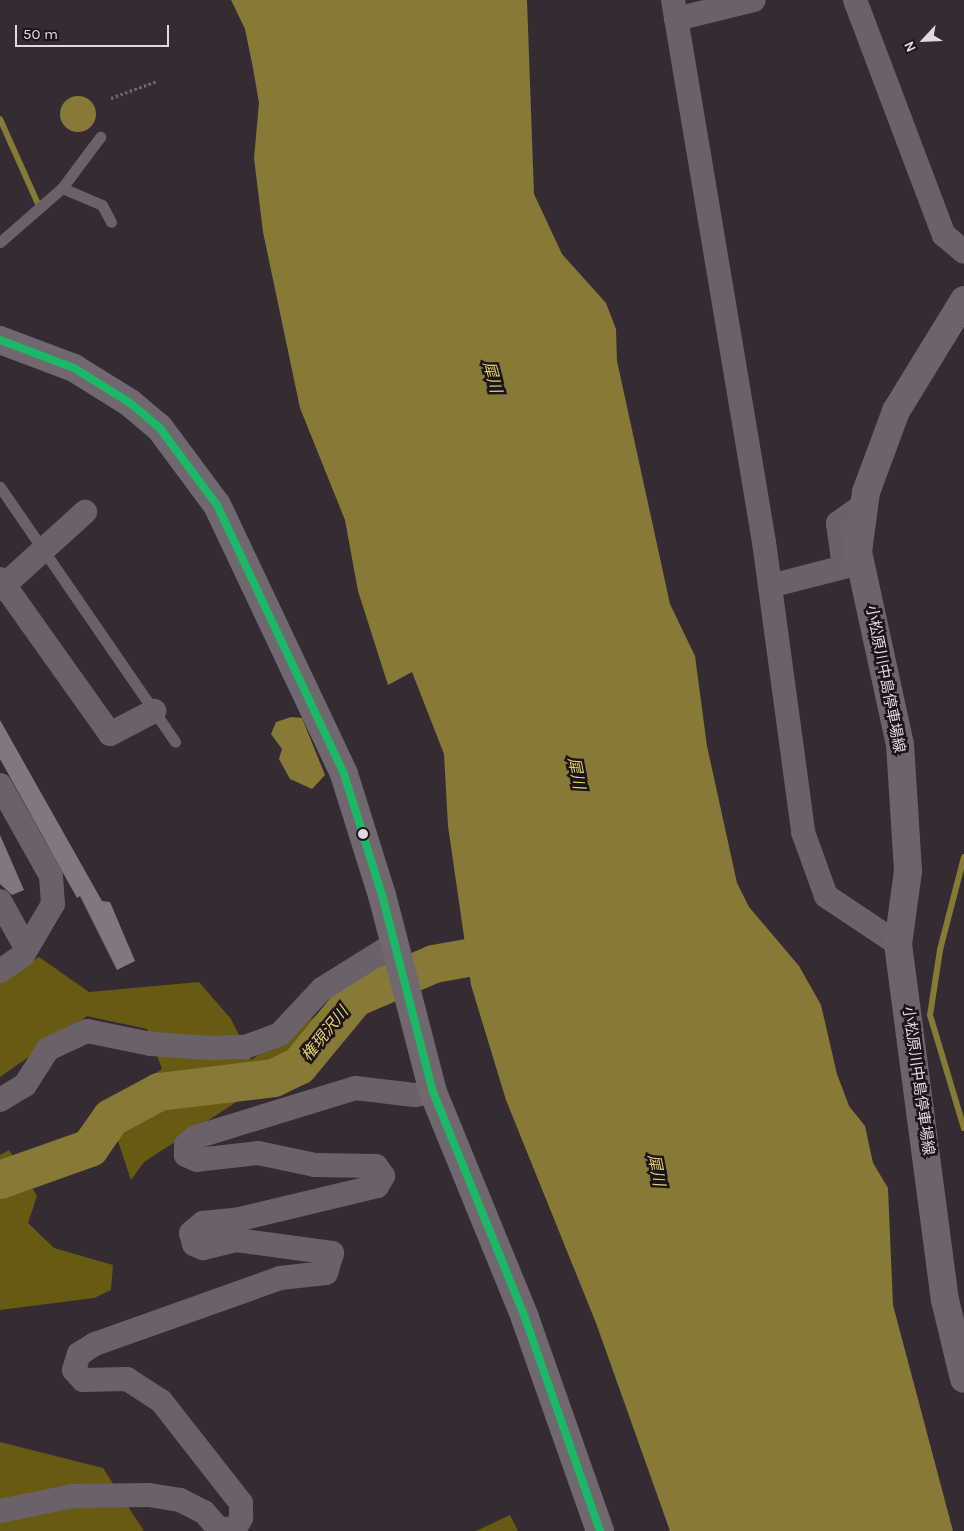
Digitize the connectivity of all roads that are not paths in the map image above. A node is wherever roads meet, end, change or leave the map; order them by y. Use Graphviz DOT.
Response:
graph roads {
  1 [pos="754,0"];
  2 [pos="855,0"];
  3 [pos="675,10"];
  4 [pos="100,137"];
  5 [pos="62,188"];
  6 [pos="111,222"];
  7 [pos="0,242"];
  8 [pos="964,252"];
  9 [pos="964,300"];
  10 [pos="0,340"];
  11 [pos="0,487"];
  12 [pos="864,504"];
  13 [pos="84,512"];
  14 [pos="44,546"];
  15 [pos="1,584"];
  16 [pos="770,586"];
  17 [pos="154,711"];
  18 [pos="175,742"];
  19 [pos="0,785"];
  20 [pos="0,900"];
  21 [pos="898,944"];
  22 [pos="26,948"];
  23 [pos="395,951"];
  24 [pos="0,971"];
  25 [pos="433,1092"];
  26 [pos="0,1100"];
  27 [pos="964,1379"];
  28 [pos="0,1511"];
  29 [pos="600,1531"];
  1 -- 3 [label="street"];
  2 -- 8 [label="street"];
  3 -- 16 [label="street"];
  4 -- 5 [label="lane"];
  5 -- 6 [label="lane"];
  5 -- 7 [label="lane"];
  9 -- 12 [label="main road, 小松原川中島停車場線"];
  10 -- 23 [label="highway"];
  11 -- 14 [label="lane"];
  12 -- 16 [label="street"];
  12 -- 21 [label="main road, 小松原川中島停車場線"];
  13 -- 14 [label="street"];
  14 -- 15 [label="street"];
  14 -- 17 [label="lane"];
  15 -- 17 [label="street"];
  16 -- 21 [label="street"];
  17 -- 18 [label="lane"];
  19 -- 22 [label="street"];
  20 -- 22 [label="street"];
  21 -- 27 [label="main road, 小松原川中島停車場線"];
  22 -- 24 [label="street"];
  23 -- 25 [label="highway"];
  23 -- 26 [label="street"];
  25 -- 28 [label="street"];
  25 -- 29 [label="highway"];
}
